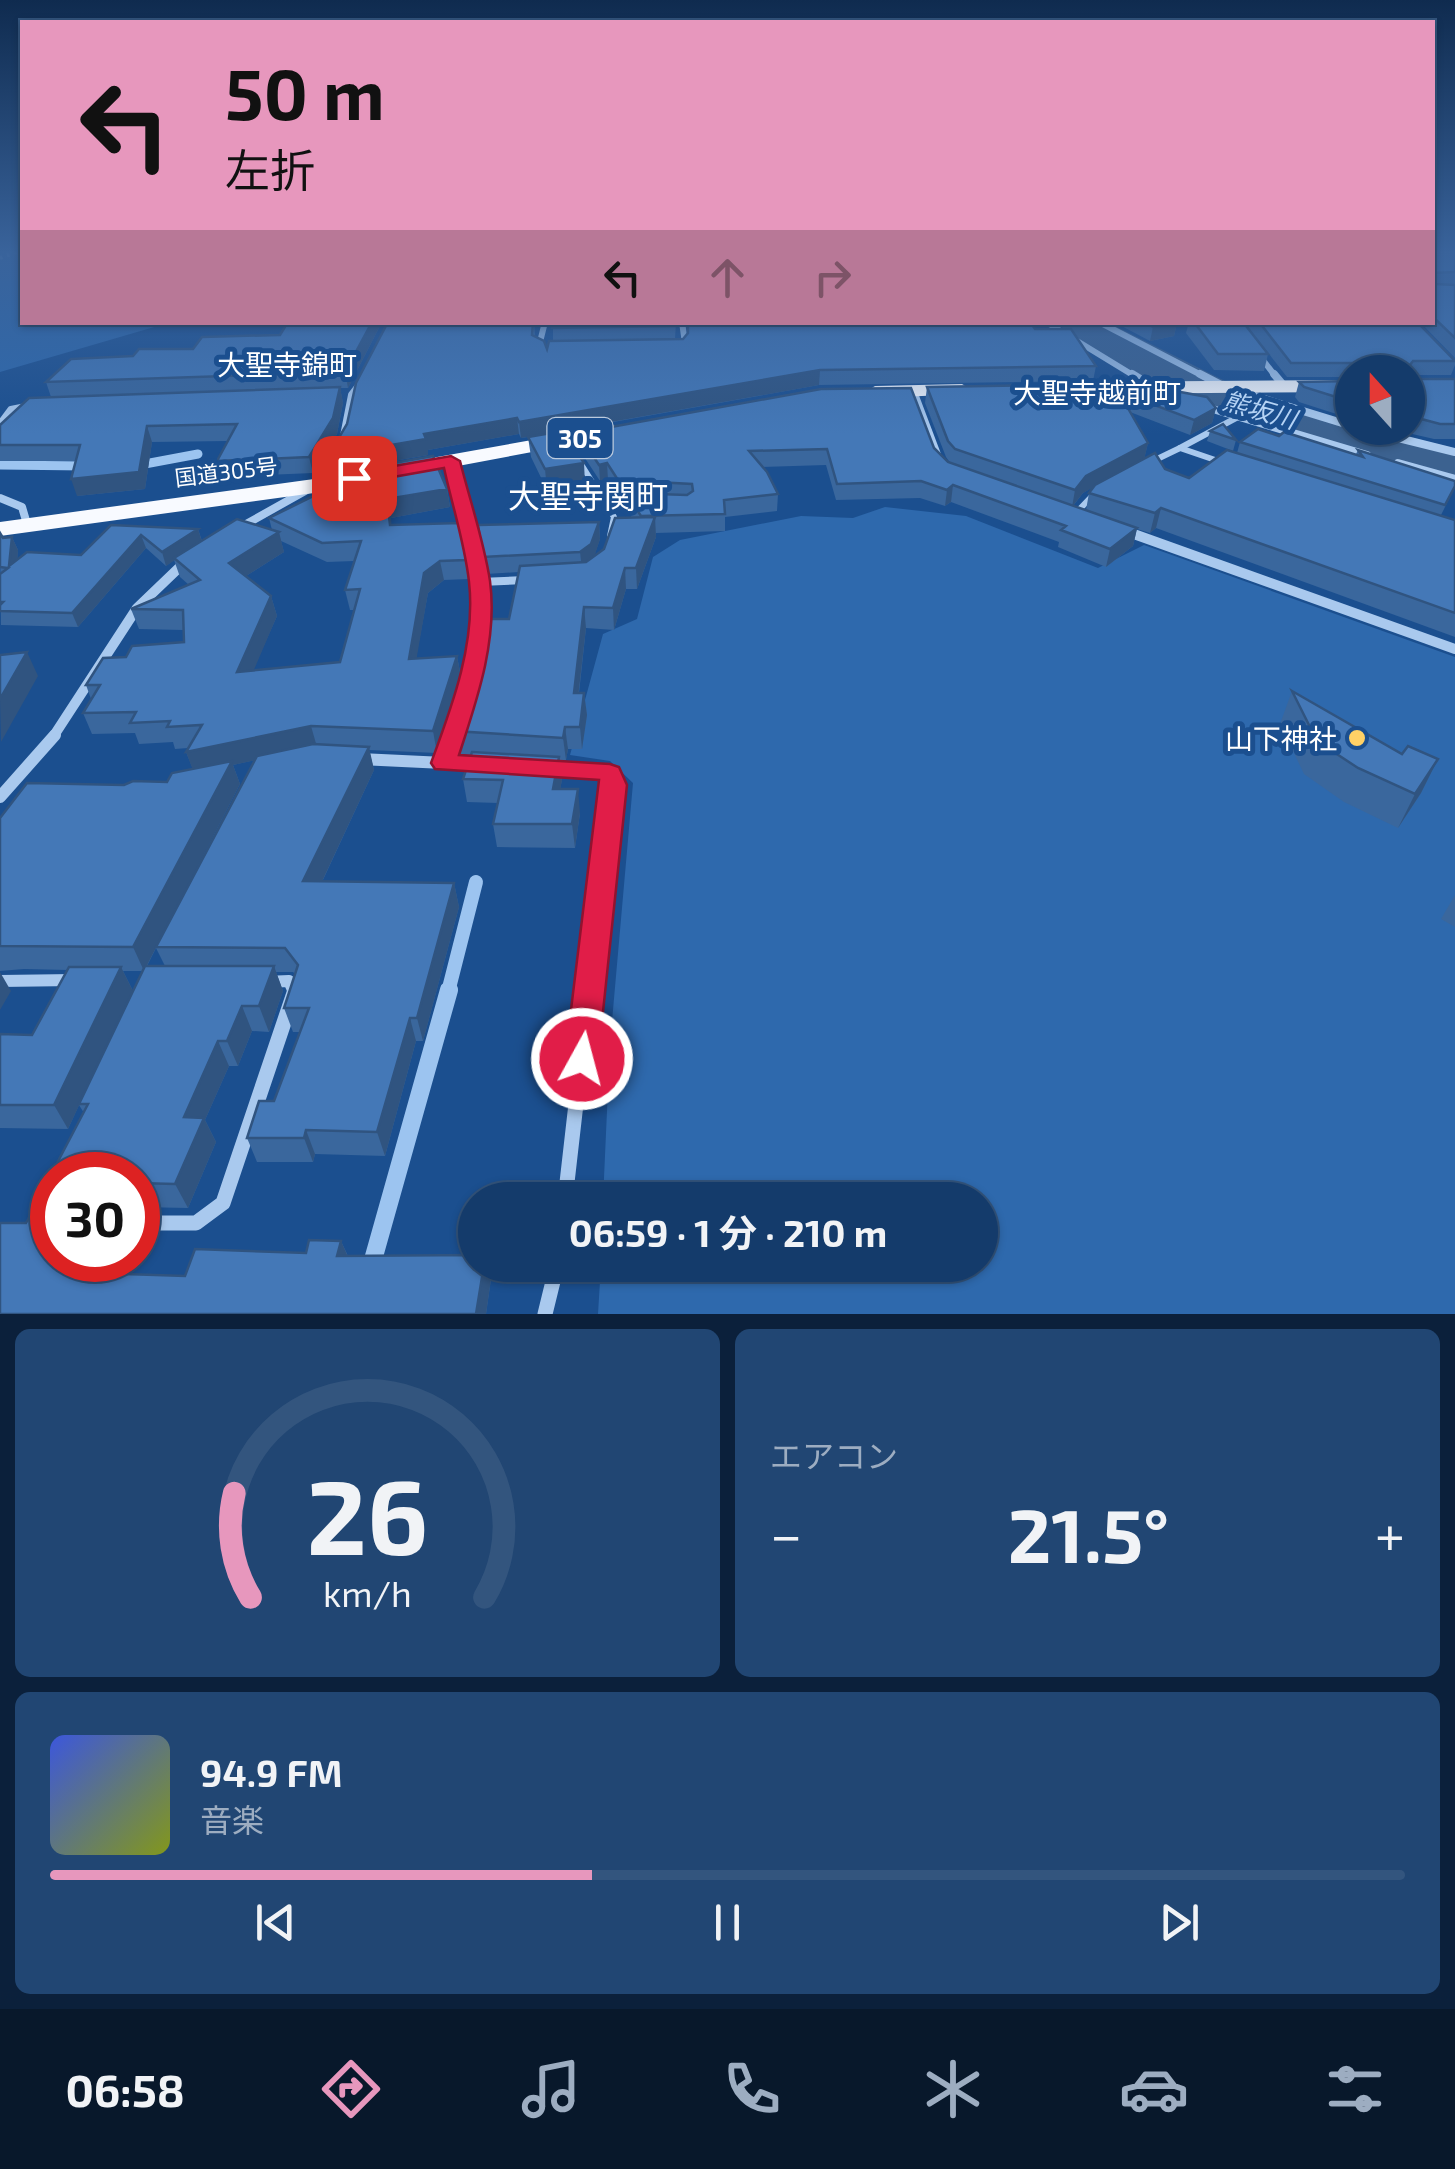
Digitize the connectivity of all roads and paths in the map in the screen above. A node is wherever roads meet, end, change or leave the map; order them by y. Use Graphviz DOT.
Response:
graph roads {
  1 [pos="543,325"];
  2 [pos="682,325"];
  3 [pos="1051,325"];
  4 [pos="1104,325"];
  5 [pos="560,348"];
  6 [pos="666,348"];
  7 [pos="1254,348"];
  8 [pos="371,363"];
  9 [pos="1284,386"];
  10 [pos="1335,386"];
  11 [pos="1158,387"];
  12 [pos="1056,388"];
  13 [pos="982,389"];
  14 [pos="913,391"];
  15 [pos="853,393"];
  16 [pos="1212,393"];
  17 [pos="332,395"];
  18 [pos="352,395"];
  19 [pos="1186,399"];
  20 [pos="40,406"];
  21 [pos="1236,418"];
  22 [pos="1335,422"];
  23 [pos="0,424"];
  24 [pos="644,426"];
  25 [pos="566,440"];
  26 [pos="1425,444"];
  27 [pos="1180,448"];
  28 [pos="1455,452"];
  29 [pos="1376,458"];
  30 [pos="451,461"];
  31 [pos="1392,462"];
  32 [pos="1149,463"];
  33 [pos="1235,466"];
  34 [pos="950,472"];
  35 [pos="1455,479"];
  36 [pos="314,486"];
  37 [pos="1102,488"];
  38 [pos="0,498"];
  39 [pos="619,504"];
  40 [pos="607,506"];
  41 [pos="1058,508"];
  42 [pos="1076,514"];
  43 [pos="1094,520"];
  44 [pos="27,524"];
  45 [pos="1112,527"];
  46 [pos="0,529"];
  47 [pos="233,532"];
  48 [pos="606,553"];
  49 [pos="193,556"];
  50 [pos="532,579"];
  51 [pos="480,582"];
  52 [pos="1455,649"];
  53 [pos="472,670"];
  54 [pos="464,704"];
  55 [pos="337,758"];
  56 [pos="444,763"];
  57 [pos="484,764"];
  58 [pos="544,767"];
  59 [pos="19,795"];
  60 [pos="1,796"];
  61 [pos="94,980"];
  62 [pos="0,981"];
  63 [pos="254,982"];
  64 [pos="567,1182"];
  65 [pos="160,1222"];
  66 [pos="553,1282"];
  67 [pos="545,1314"];
  1 -- 5 [label="street"];
  2 -- 6 [label="street"];
  3 -- 11 [label="street"];
  4 -- 16 [label="street"];
  7 -- 9 [label="street"];
  8 -- 18 [label="street"];
  9 -- 10 [label="highway"];
  9 -- 16 [label="highway"];
  11 -- 12 [label="highway"];
  11 -- 16 [label="highway"];
  11 -- 19 [label="street"];
  13 -- 14 [label="highway"];
  14 -- 15 [label="highway"];
  14 -- 34 [label="street"];
  16 -- 21 [label="street"];
  16 -- 22 [label="street"];
  17 -- 18 [label="street"];
  18 -- 36 [label="street"];
  20 -- 23 [label="street"];
  21 -- 27 [label="lane"];
  21 -- 29 [label="street"];
  24 -- 25 [label="highway, 国道305号 / 305"];
  25 -- 30 [label="highway, 国道305号 / 305"];
  25 -- 40 [label="lane"];
  26 -- 28 [label="street"];
  27 -- 32 [label="lane"];
  27 -- 33 [label="lane"];
  30 -- 36 [label="highway, 国道305号 / 305"];
  30 -- 51 [label="street"];
  31 -- 35 [label="street"];
  36 -- 44 [label="highway, 国道305号 / 305"];
  36 -- 47 [label="street"];
  37 -- 42 [label="lane"];
  38 -- 44 [label="street"];
  39 -- 40 [label="lane"];
  40 -- 48 [label="lane"];
  41 -- 42 [label="street"];
  42 -- 43 [label="street"];
  44 -- 46 [label="highway, 国道305号 / 305"];
  45 -- 52 [label="street"];
  49 -- 60 [label="street"];
  50 -- 51 [label="lane"];
  51 -- 53 [label="street"];
  54 -- 56 [label="street"];
  55 -- 56 [label="street"];
  56 -- 57 [label="street"];
  58 -- 64 [label="street"];
  59 -- 60 [label="street"];
  61 -- 62 [label="street"];
  63 -- 65 [label="street"];
  66 -- 67 [label="street"];
}
